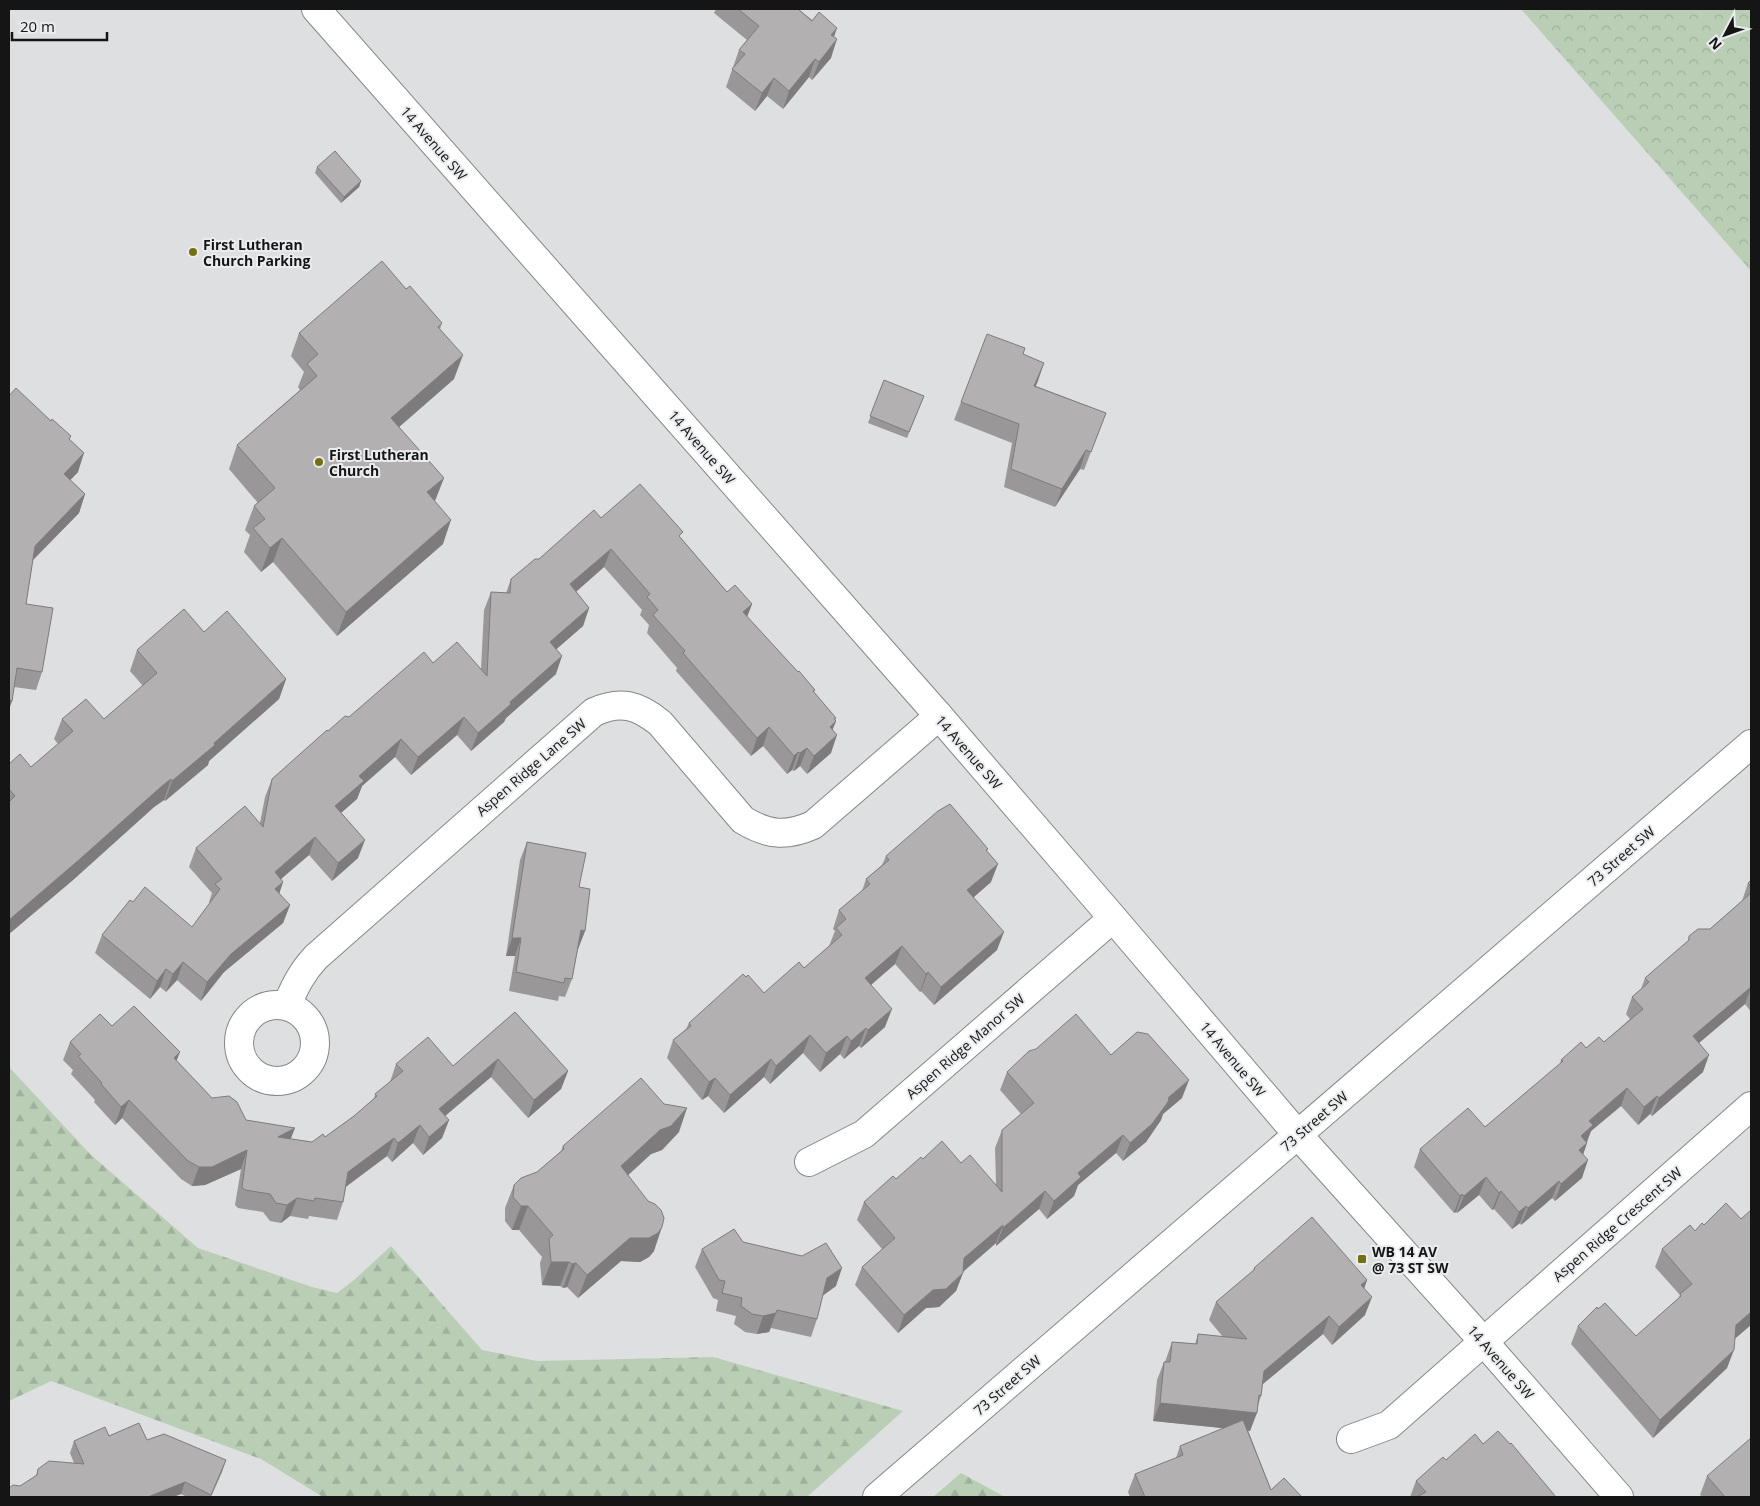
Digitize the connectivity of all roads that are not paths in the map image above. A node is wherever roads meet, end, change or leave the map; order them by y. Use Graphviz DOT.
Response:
graph roads {
  1 [pos="316,9"];
  2 [pos="939,716"];
  3 [pos="1751,744"];
  4 [pos="1113,918"];
  5 [pos="287,1005"];
  6 [pos="1751,1106"];
  7 [pos="1298,1135"];
  8 [pos="809,1162"];
  9 [pos="1484,1342"];
  10 [pos="1350,1438"];
  11 [pos="877,1497"];
  12 [pos="1619,1497"];
  1 -- 2 [label="street, 14 Avenue SW"];
  2 -- 4 [label="street, 14 Avenue SW"];
  2 -- 5 [label="street, Aspen Ridge Lane SW"];
  3 -- 7 [label="street, 73 Street SW"];
  4 -- 7 [label="street, 14 Avenue SW"];
  4 -- 8 [label="street, Aspen Ridge Manor SW"];
  6 -- 9 [label="street, Aspen Ridge Crescent SW"];
  7 -- 9 [label="street, 14 Avenue SW"];
  7 -- 11 [label="street, 73 Street SW"];
  9 -- 10 [label="street, Aspen Ridge Crescent SW"];
  9 -- 12 [label="street, 14 Avenue SW"];
}
